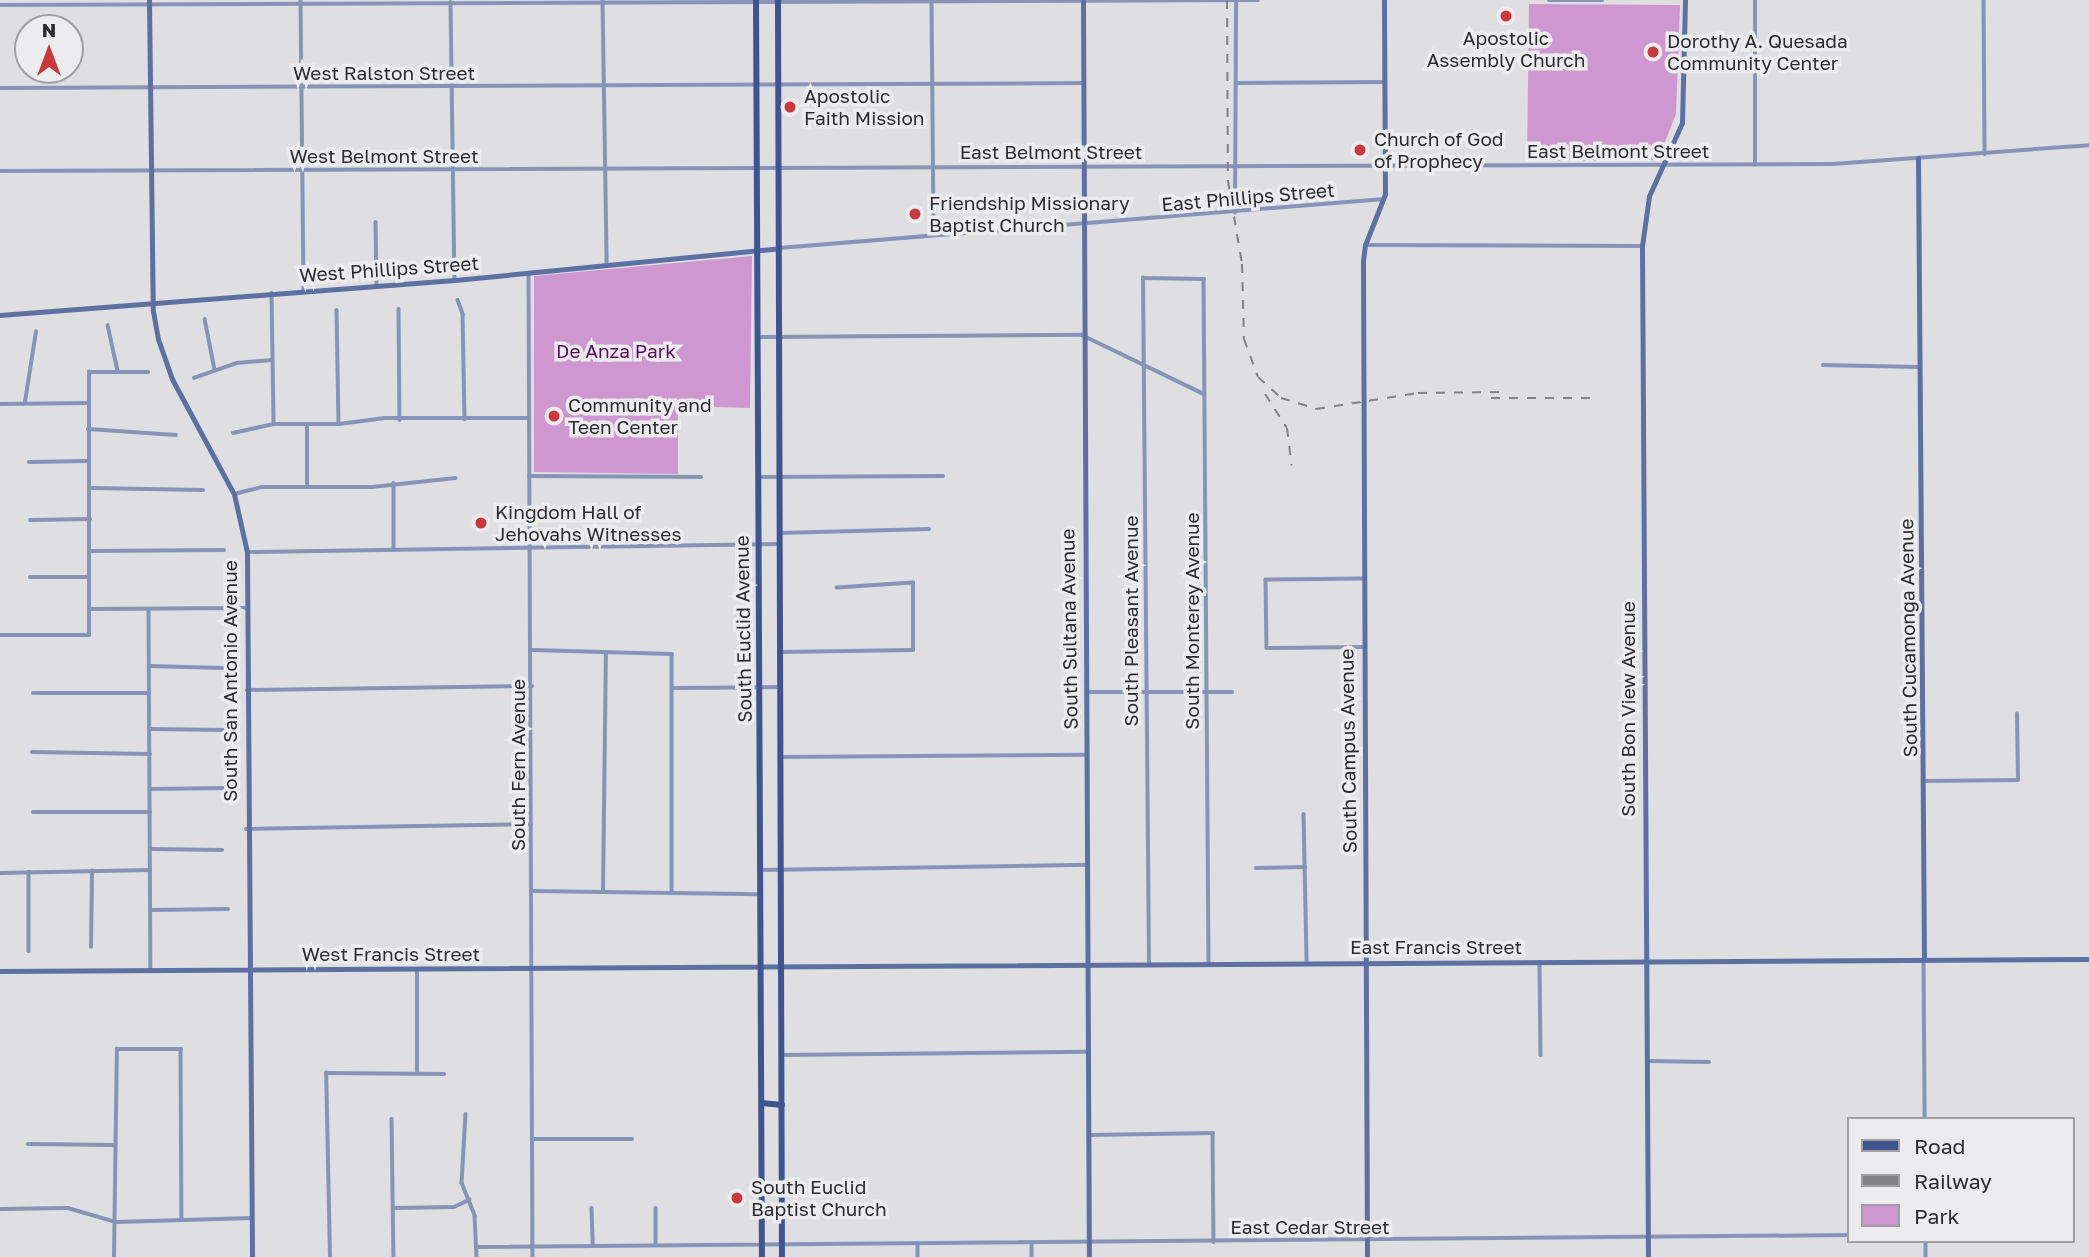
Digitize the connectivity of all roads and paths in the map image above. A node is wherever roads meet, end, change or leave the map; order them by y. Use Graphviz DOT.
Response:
graph roads {
  1 [pos="932,0"];
  2 [pos="1083,0"];
  3 [pos="1236,0"];
  4 [pos="1258,0"];
  5 [pos="1384,0"];
  6 [pos="1549,0"];
  7 [pos="1602,0"];
  8 [pos="1685,0"];
  9 [pos="1755,0"];
  10 [pos="1984,0"];
  11 [pos="451,1"];
  12 [pos="603,1"];
  13 [pos="756,1"];
  14 [pos="778,1"];
  15 [pos="149,2"];
  16 [pos="301,2"];
  17 [pos="0,5"];
  18 [pos="1384,82"];
  19 [pos="1084,83"];
  20 [pos="1236,83"];
  21 [pos="933,84"];
  22 [pos="604,85"];
  23 [pos="756,85"];
  24 [pos="779,85"];
  25 [pos="152,87"];
  26 [pos="302,87"];
  27 [pos="452,87"];
  28 [pos="0,88"];
  29 [pos="2089,145"];
  30 [pos="1985,154"];
  31 [pos="1918,158"];
  32 [pos="1663,164"];
  33 [pos="1385,165"];
  34 [pos="1755,165"];
  35 [pos="933,166"];
  36 [pos="1084,166"];
  37 [pos="1237,166"];
  38 [pos="756,167"];
  39 [pos="769,167"];
  40 [pos="779,167"];
  41 [pos="152,169"];
  42 [pos="452,169"];
  43 [pos="605,169"];
  44 [pos="301,170"];
  45 [pos="0,171"];
  46 [pos="1384,199"];
  47 [pos="1235,212"];
  48 [pos="376,222"];
  49 [pos="1084,225"];
  50 [pos="934,235"];
  51 [pos="1365,245"];
  52 [pos="1642,246"];
  53 [pos="779,248"];
  54 [pos="756,251"];
  55 [pos="607,265"];
  56 [pos="530,273"];
  57 [pos="1143,278"];
  58 [pos="455,281"];
  59 [pos="377,286"];
  60 [pos="304,291"];
  61 [pos="272,293"];
  62 [pos="458,300"];
  63 [pos="153,302"];
  64 [pos="399,309"];
  65 [pos="337,310"];
  66 [pos="0,315"];
  67 [pos="205,318"];
  68 [pos="108,325"];
  69 [pos="36,332"];
  70 [pos="1082,335"];
  71 [pos="756,337"];
  72 [pos="779,337"];
  73 [pos="272,360"];
  74 [pos="1144,365"];
  75 [pos="1823,365"];
  76 [pos="1918,366"];
  77 [pos="215,370"];
  78 [pos="118,372"];
  79 [pos="148,372"];
  80 [pos="194,378"];
  81 [pos="1204,394"];
  82 [pos="25,403"];
  83 [pos="87,403"];
  84 [pos="0,404"];
  85 [pos="529,418"];
  86 [pos="465,419"];
  87 [pos="400,420"];
  88 [pos="274,424"];
  89 [pos="340,424"];
  90 [pos="307,425"];
  91 [pos="88,429"];
  92 [pos="233,433"];
  93 [pos="176,435"];
  94 [pos="88,461"];
  95 [pos="29,462"];
  96 [pos="528,476"];
  97 [pos="943,476"];
  98 [pos="701,477"];
  99 [pos="757,477"];
  100 [pos="780,477"];
  101 [pos="456,478"];
  102 [pos="394,483"];
  103 [pos="307,486"];
  104 [pos="90,488"];
  105 [pos="203,490"];
  106 [pos="234,494"];
  107 [pos="90,519"];
  108 [pos="30,520"];
  109 [pos="929,529"];
  110 [pos="780,533"];
  111 [pos="757,544"];
  112 [pos="780,544"];
  113 [pos="530,548"];
  114 [pos="224,550"];
  115 [pos="394,550"];
  116 [pos="89,551"];
  117 [pos="247,552"];
  118 [pos="30,577"];
  119 [pos="89,577"];
  120 [pos="1363,579"];
  121 [pos="837,588"];
  122 [pos="89,608"];
  123 [pos="246,608"];
  124 [pos="149,610"];
  125 [pos="0,635"];
  126 [pos="1363,647"];
  127 [pos="533,650"];
  128 [pos="780,652"];
  129 [pos="606,653"];
  130 [pos="149,666"];
  131 [pos="223,668"];
  132 [pos="532,686"];
  133 [pos="761,687"];
  134 [pos="781,687"];
  135 [pos="672,688"];
  136 [pos="247,690"];
  137 [pos="1231,691"];
  138 [pos="1085,692"];
  139 [pos="1146,692"];
  140 [pos="1207,692"];
  141 [pos="33,693"];
  142 [pos="149,693"];
  143 [pos="2017,714"];
  144 [pos="149,729"];
  145 [pos="225,730"];
  146 [pos="32,752"];
  147 [pos="150,754"];
  148 [pos="1086,755"];
  149 [pos="781,757"];
  150 [pos="1926,781"];
  151 [pos="227,788"];
  152 [pos="150,789"];
  153 [pos="33,812"];
  154 [pos="150,812"];
  155 [pos="1304,814"];
  156 [pos="531,824"];
  157 [pos="246,830"];
  158 [pos="150,849"];
  159 [pos="222,850"];
  160 [pos="1087,865"];
  161 [pos="1305,867"];
  162 [pos="1256,868"];
  163 [pos="150,870"];
  164 [pos="761,870"];
  165 [pos="781,870"];
  166 [pos="92,871"];
  167 [pos="29,872"];
  168 [pos="0,873"];
  169 [pos="532,891"];
  170 [pos="603,891"];
  171 [pos="672,893"];
  172 [pos="762,894"];
  173 [pos="228,909"];
  174 [pos="151,910"];
  175 [pos="91,947"];
  176 [pos="29,951"];
  177 [pos="2089,959"];
  178 [pos="1644,960"];
  179 [pos="1924,960"];
  180 [pos="1540,962"];
  181 [pos="1307,963"];
  182 [pos="1366,963"];
  183 [pos="1149,964"];
  184 [pos="1209,964"];
  185 [pos="1087,965"];
  186 [pos="762,967"];
  187 [pos="783,967"];
  188 [pos="151,969"];
  189 [pos="250,970"];
  190 [pos="417,970"];
  191 [pos="532,970"];
  192 [pos="0,971"];
  193 [pos="1088,1052"];
  194 [pos="782,1055"];
  195 [pos="1541,1055"];
  196 [pos="1646,1061"];
  197 [pos="1709,1062"];
  198 [pos="416,1072"];
  199 [pos="444,1074"];
  200 [pos="762,1103"];
  201 [pos="782,1105"];
  202 [pos="466,1114"];
  203 [pos="1925,1117"];
  204 [pos="392,1119"];
  205 [pos="1088,1135"];
  206 [pos="532,1139"];
  207 [pos="632,1139"];
  208 [pos="28,1144"];
  209 [pos="115,1145"];
  210 [pos="468,1200"];
  211 [pos="393,1208"];
  212 [pos="592,1208"];
  213 [pos="656,1208"];
  214 [pos="0,1209"];
  215 [pos="252,1218"];
  216 [pos="182,1219"];
  217 [pos="116,1222"];
  218 [pos="1848,1236"];
  219 [pos="1647,1239"];
  220 [pos="1367,1240"];
  221 [pos="1089,1242"];
  222 [pos="1214,1242"];
  223 [pos="656,1244"];
  224 [pos="918,1244"];
  225 [pos="593,1245"];
  226 [pos="782,1245"];
  227 [pos="1032,1245"];
  228 [pos="533,1246"];
  229 [pos="762,1246"];
  230 [pos="476,1247"];
  231 [pos="114,1257"];
  232 [pos="252,1257"];
  233 [pos="330,1257"];
  234 [pos="394,1257"];
  235 [pos="477,1257"];
  236 [pos="533,1257"];
  237 [pos="762,1257"];
  238 [pos="782,1257"];
  239 [pos="918,1257"];
  240 [pos="1032,1257"];
  241 [pos="1089,1257"];
  242 [pos="1367,1257"];
  243 [pos="1648,1257"];
  1 -- 2 [label="street"];
  1 -- 14 [label="street"];
  1 -- 21 [label="street"];
  2 -- 3 [label="street"];
  2 -- 19 [label="street, South Sultana Avenue"];
  3 -- 4 [label="street"];
  3 -- 20 [label="street"];
  5 -- 18 [label="street"];
  6 -- 7 [label="street"];
  8 -- 32 [label="street, South Bon View Avenue"];
  9 -- 34 [label="street"];
  10 -- 30 [label="street"];
  11 -- 12 [label="street"];
  11 -- 16 [label="street"];
  11 -- 27 [label="street"];
  12 -- 13 [label="street"];
  12 -- 22 [label="street"];
  13 -- 14 [label="street"];
  13 -- 23 [label="main road, South Euclid Avenue"];
  14 -- 24 [label="main road, South Euclid Avenue"];
  15 -- 16 [label="street"];
  15 -- 17 [label="street"];
  15 -- 25 [label="street, South San Antonio Avenue"];
  16 -- 26 [label="street"];
  18 -- 20 [label="street"];
  18 -- 33 [label="street"];
  19 -- 21 [label="street, West Ralston Street"];
  19 -- 36 [label="street, South Sultana Avenue"];
  20 -- 37 [label="street"];
  21 -- 24 [label="street, West Ralston Street"];
  21 -- 35 [label="street"];
  22 -- 23 [label="street, West Ralston Street"];
  22 -- 27 [label="street, West Ralston Street"];
  22 -- 43 [label="street"];
  23 -- 24 [label="street, West Ralston Street"];
  23 -- 38 [label="main road, South Euclid Avenue"];
  24 -- 40 [label="main road, South Euclid Avenue"];
  25 -- 26 [label="street, West Ralston Street"];
  25 -- 28 [label="street, West Ralston Street"];
  25 -- 41 [label="street, South San Antonio Avenue"];
  26 -- 27 [label="street, West Ralston Street"];
  26 -- 44 [label="street"];
  27 -- 42 [label="street"];
  29 -- 30 [label="street, East Belmont Street"];
  30 -- 31 [label="street, East Belmont Street"];
  31 -- 34 [label="street, East Belmont Street"];
  31 -- 76 [label="street, South Cucamonga Avenue"];
  32 -- 33 [label="street, East Belmont Street"];
  32 -- 34 [label="street, East Belmont Street"];
  32 -- 52 [label="street, South Bon View Avenue"];
  33 -- 37 [label="street, East Belmont Street"];
  33 -- 46 [label="street"];
  35 -- 36 [label="street, East Belmont Street"];
  35 -- 40 [label="street, East Belmont Street"];
  35 -- 50 [label="street"];
  36 -- 37 [label="street, East Belmont Street"];
  36 -- 49 [label="street, South Sultana Avenue"];
  37 -- 47 [label="street"];
  38 -- 39 [label="street, West Belmont Street"];
  38 -- 43 [label="street, West Belmont Street"];
  38 -- 54 [label="main road, South Euclid Avenue"];
  39 -- 40 [label="street, East Belmont Street"];
  40 -- 53 [label="main road, South Euclid Avenue"];
  41 -- 44 [label="street, West Belmont Street"];
  41 -- 45 [label="street, West Belmont Street"];
  41 -- 63 [label="street, South San Antonio Avenue"];
  42 -- 43 [label="street, West Belmont Street"];
  42 -- 44 [label="street, West Belmont Street"];
  42 -- 58 [label="street"];
  43 -- 55 [label="street"];
  44 -- 60 [label="street"];
  46 -- 47 [label="street, East Phillips Street"];
  46 -- 51 [label="street"];
  47 -- 49 [label="street, East Phillips Street"];
  48 -- 59 [label="street"];
  49 -- 50 [label="street, East Phillips Street"];
  49 -- 70 [label="street, South Sultana Avenue"];
  50 -- 53 [label="street, East Phillips Street"];
  51 -- 52 [label="street"];
  51 -- 120 [label="street, South Campus Avenue"];
  52 -- 178 [label="street, South Bon View Avenue"];
  53 -- 54 [label="street, West Phillips Street"];
  53 -- 72 [label="main road, South Euclid Avenue"];
  54 -- 55 [label="street, West Phillips Street"];
  54 -- 71 [label="main road, South Euclid Avenue"];
  55 -- 56 [label="street, West Phillips Street"];
  56 -- 58 [label="street, West Phillips Street"];
  56 -- 85 [label="street, South Fern Avenue"];
  57 -- 74 [label="street, South Pleasant Avenue"];
  57 -- 81 [label="street, South Monterey Avenue"];
  58 -- 59 [label="street, West Phillips Street"];
  59 -- 60 [label="street, West Phillips Street"];
  60 -- 61 [label="street, West Phillips Street"];
  61 -- 63 [label="street, West Phillips Street"];
  61 -- 73 [label="street"];
  62 -- 86 [label="street"];
  63 -- 66 [label="street, West Phillips Street"];
  63 -- 106 [label="street, South San Antonio Avenue"];
  64 -- 87 [label="street"];
  65 -- 89 [label="street"];
  67 -- 77 [label="street"];
  68 -- 78 [label="street"];
  69 -- 82 [label="street"];
  70 -- 72 [label="street"];
  70 -- 74 [label="street"];
  70 -- 138 [label="street, South Sultana Avenue"];
  71 -- 72 [label="street"];
  71 -- 99 [label="main road, South Euclid Avenue"];
  72 -- 100 [label="main road, South Euclid Avenue"];
  73 -- 77 [label="street"];
  73 -- 88 [label="street"];
  74 -- 81 [label="street"];
  74 -- 139 [label="street, South Pleasant Avenue"];
  75 -- 76 [label="street"];
  76 -- 150 [label="street, South Cucamonga Avenue"];
  77 -- 80 [label="street"];
  78 -- 79 [label="street"];
  78 -- 83 [label="street"];
  81 -- 140 [label="street, South Monterey Avenue"];
  82 -- 83 [label="street"];
  82 -- 84 [label="street"];
  83 -- 91 [label="street"];
  85 -- 86 [label="street"];
  85 -- 96 [label="street, South Fern Avenue"];
  86 -- 87 [label="street"];
  87 -- 89 [label="street"];
  88 -- 90 [label="street"];
  88 -- 92 [label="street"];
  89 -- 90 [label="street"];
  90 -- 103 [label="street"];
  91 -- 93 [label="street"];
  91 -- 94 [label="street"];
  94 -- 95 [label="street"];
  94 -- 104 [label="street"];
  96 -- 98 [label="street"];
  96 -- 113 [label="street, South Fern Avenue"];
  97 -- 100 [label="street"];
  99 -- 100 [label="street"];
  99 -- 111 [label="main road, South Euclid Avenue"];
  100 -- 110 [label="main road, South Euclid Avenue"];
  101 -- 102 [label="street"];
  102 -- 103 [label="street"];
  102 -- 115 [label="street"];
  103 -- 106 [label="street"];
  104 -- 105 [label="street"];
  104 -- 107 [label="street"];
  106 -- 117 [label="street, South San Antonio Avenue"];
  107 -- 108 [label="street"];
  107 -- 116 [label="street"];
  109 -- 110 [label="street"];
  110 -- 112 [label="main road, South Euclid Avenue"];
  111 -- 112 [label="street"];
  111 -- 113 [label="street"];
  111 -- 133 [label="main road, South Euclid Avenue"];
  112 -- 128 [label="main road, South Euclid Avenue"];
  113 -- 115 [label="street"];
  113 -- 127 [label="street, South Fern Avenue"];
  114 -- 116 [label="street"];
  115 -- 117 [label="street"];
  116 -- 119 [label="street"];
  117 -- 123 [label="street, South San Antonio Avenue"];
  118 -- 119 [label="street"];
  119 -- 122 [label="street"];
  120 -- 126 [label="street, South Campus Avenue"];
  120 -- 126 [label="street"];
  121 -- 128 [label="street"];
  122 -- 124 [label="street"];
  122 -- 125 [label="street"];
  123 -- 124 [label="street"];
  123 -- 136 [label="street, South San Antonio Avenue"];
  124 -- 130 [label="street"];
  126 -- 182 [label="street, South Campus Avenue"];
  127 -- 129 [label="street"];
  127 -- 132 [label="street, South Fern Avenue"];
  128 -- 134 [label="main road, South Euclid Avenue"];
  129 -- 135 [label="street"];
  129 -- 170 [label="street"];
  130 -- 131 [label="street"];
  130 -- 142 [label="street"];
  132 -- 136 [label="street"];
  132 -- 156 [label="street, South Fern Avenue"];
  133 -- 134 [label="street"];
  133 -- 135 [label="street"];
  133 -- 164 [label="main road, South Euclid Avenue"];
  134 -- 149 [label="main road, South Euclid Avenue"];
  135 -- 171 [label="street"];
  136 -- 157 [label="street, South San Antonio Avenue"];
  137 -- 140 [label="street"];
  138 -- 139 [label="street"];
  138 -- 148 [label="street, South Sultana Avenue"];
  139 -- 140 [label="street"];
  139 -- 183 [label="street, South Pleasant Avenue"];
  140 -- 184 [label="street, South Monterey Avenue"];
  141 -- 142 [label="street"];
  142 -- 144 [label="street"];
  143 -- 150 [label="street"];
  144 -- 145 [label="street"];
  144 -- 147 [label="street"];
  146 -- 147 [label="street"];
  147 -- 152 [label="street"];
  148 -- 149 [label="street"];
  148 -- 160 [label="street, South Sultana Avenue"];
  149 -- 165 [label="main road, South Euclid Avenue"];
  150 -- 179 [label="street, South Cucamonga Avenue"];
  151 -- 152 [label="street"];
  152 -- 154 [label="street"];
  153 -- 154 [label="street"];
  154 -- 158 [label="street"];
  155 -- 161 [label="street"];
  156 -- 157 [label="street"];
  156 -- 169 [label="street, South Fern Avenue"];
  157 -- 189 [label="street, South San Antonio Avenue"];
  158 -- 159 [label="street"];
  158 -- 163 [label="street"];
  160 -- 165 [label="street"];
  160 -- 185 [label="street, South Sultana Avenue"];
  161 -- 162 [label="street"];
  161 -- 181 [label="street"];
  163 -- 166 [label="street"];
  163 -- 174 [label="street"];
  164 -- 165 [label="street"];
  164 -- 172 [label="main road, South Euclid Avenue"];
  165 -- 187 [label="main road, South Euclid Avenue"];
  166 -- 167 [label="street"];
  166 -- 175 [label="street"];
  167 -- 168 [label="street"];
  167 -- 176 [label="street"];
  169 -- 170 [label="street"];
  169 -- 191 [label="street, South Fern Avenue"];
  170 -- 171 [label="street"];
  171 -- 172 [label="street"];
  172 -- 186 [label="main road, South Euclid Avenue"];
  173 -- 174 [label="street"];
  174 -- 188 [label="street"];
  177 -- 179 [label="street, East Francis Street"];
  178 -- 179 [label="street, East Francis Street"];
  178 -- 180 [label="street, East Francis Street"];
  178 -- 196 [label="street, South Bon View Avenue"];
  179 -- 203 [label="street, South Cucamonga Avenue"];
  180 -- 182 [label="street, East Francis Street"];
  180 -- 195 [label="street"];
  181 -- 182 [label="street, East Francis Street"];
  181 -- 184 [label="street, East Francis Street"];
  182 -- 220 [label="street, South Campus Avenue"];
  183 -- 184 [label="street, East Francis Street"];
  183 -- 185 [label="street, East Francis Street"];
  185 -- 187 [label="street, East Francis Street"];
  185 -- 193 [label="street, South Sultana Avenue"];
  186 -- 187 [label="street, West Francis Street"];
  186 -- 191 [label="street, West Francis Street"];
  186 -- 200 [label="main road, South Euclid Avenue"];
  187 -- 194 [label="main road, South Euclid Avenue"];
  188 -- 189 [label="street, West Francis Street"];
  188 -- 192 [label="street, West Francis Street"];
  189 -- 190 [label="street, West Francis Street"];
  189 -- 215 [label="street, South San Antonio Avenue"];
  190 -- 191 [label="street, West Francis Street"];
  190 -- 198 [label="street"];
  191 -- 206 [label="street, South Fern Avenue"];
  193 -- 194 [label="street"];
  193 -- 205 [label="street, South Sultana Avenue"];
  194 -- 201 [label="main road, South Euclid Avenue"];
  196 -- 197 [label="street"];
  196 -- 219 [label="street, South Bon View Avenue"];
  198 -- 199 [label="street"];
  198 -- 233 [label="street"];
  200 -- 201 [label="main road"];
  200 -- 229 [label="main road, South Euclid Avenue"];
  201 -- 226 [label="main road, South Euclid Avenue"];
  202 -- 210 [label="street"];
  204 -- 211 [label="street"];
  205 -- 221 [label="street, South Sultana Avenue"];
  205 -- 222 [label="street"];
  206 -- 207 [label="street"];
  206 -- 228 [label="street, South Fern Avenue"];
  208 -- 209 [label="street"];
  209 -- 216 [label="street"];
  209 -- 217 [label="street"];
  210 -- 211 [label="street"];
  210 -- 230 [label="street"];
  211 -- 234 [label="street"];
  212 -- 225 [label="street"];
  213 -- 223 [label="street"];
  214 -- 217 [label="street"];
  215 -- 216 [label="street"];
  215 -- 232 [label="street, South San Antonio Avenue"];
  216 -- 217 [label="street"];
  217 -- 231 [label="street"];
  218 -- 219 [label="street, East Cedar Street"];
  219 -- 220 [label="street, East Cedar Street"];
  219 -- 243 [label="street, South Bon View Avenue"];
  220 -- 222 [label="street, East Cedar Street"];
  220 -- 242 [label="street, South Campus Avenue"];
  221 -- 222 [label="street, East Cedar Street"];
  221 -- 227 [label="street, East Cedar Street"];
  221 -- 241 [label="street, South Sultana Avenue"];
  223 -- 225 [label="street, East Cedar Street"];
  223 -- 229 [label="street, East Cedar Street"];
  224 -- 226 [label="street, East Cedar Street"];
  224 -- 227 [label="street, East Cedar Street"];
  224 -- 239 [label="street"];
  225 -- 228 [label="street, East Cedar Street"];
  226 -- 229 [label="street, East Cedar Street"];
  226 -- 238 [label="main road, South Euclid Avenue"];
  227 -- 240 [label="street"];
  228 -- 230 [label="street, East Cedar Street"];
  228 -- 236 [label="street, South Fern Avenue"];
  229 -- 237 [label="main road, South Euclid Avenue"];
  230 -- 235 [label="street"];
}
